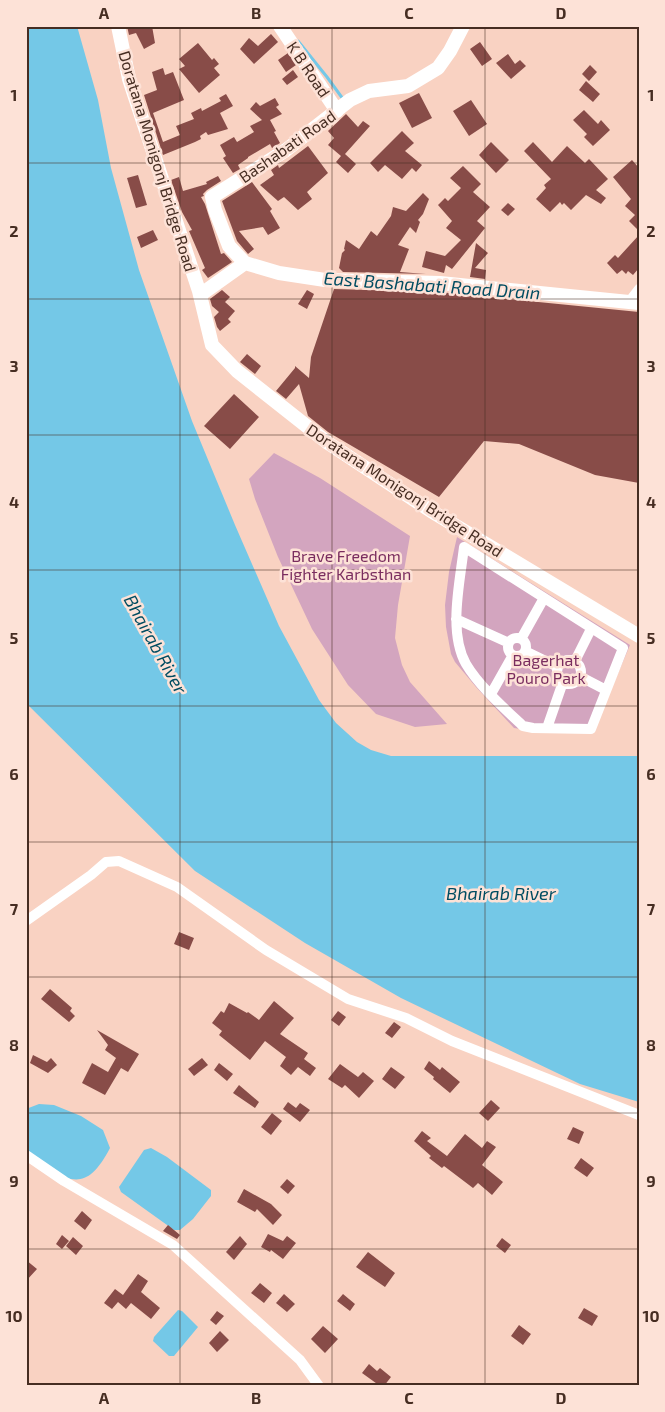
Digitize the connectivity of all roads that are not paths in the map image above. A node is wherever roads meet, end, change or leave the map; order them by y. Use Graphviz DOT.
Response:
graph roads {
  1 [pos="118,26"];
  2 [pos="280,26"];
  3 [pos="462,26"];
  4 [pos="337,111"];
  5 [pos="245,263"];
  6 [pos="639,289"];
  7 [pos="200,295"];
  8 [pos="634,303"];
  9 [pos="544,598"];
  10 [pos="456,619"];
  11 [pos="591,629"];
  12 [pos="639,636"];
  13 [pos="521,639"];
  14 [pos="509,643"];
  15 [pos="525,651"];
  16 [pos="512,655"];
  17 [pos="575,661"];
  18 [pos="558,667"];
  19 [pos="581,677"];
  20 [pos="563,682"];
  21 [pos="606,690"];
  22 [pos="491,694"];
  23 [pos="547,728"];
  24 [pos="26,921"];
  25 [pos="639,1115"];
  26 [pos="26,1155"];
  27 [pos="319,1386"];
  1 -- 7 [label="street, Doratana Monigonj Bridge Road"];
  2 -- 4 [label="street, K B Road"];
  3 -- 4 [label="street, Bashabati Road"];
  4 -- 5 [label="street, Bashabati Road"];
  5 -- 7 [label="street"];
  5 -- 8 [label="street"];
  6 -- 8 [label="street"];
  7 -- 12 [label="street, Doratana Monigonj Bridge Road"];
  9 -- 10 [label="street"];
  9 -- 11 [label="street"];
  9 -- 13 [label="street"];
  10 -- 14 [label="street"];
  10 -- 22 [label="street"];
  11 -- 17 [label="street"];
  11 -- 21 [label="street"];
  13 -- 14 [label="street"];
  13 -- 15 [label="street"];
  14 -- 16 [label="street"];
  15 -- 16 [label="street"];
  15 -- 18 [label="street"];
  16 -- 22 [label="street"];
  17 -- 18 [label="street"];
  17 -- 19 [label="street"];
  18 -- 20 [label="street"];
  19 -- 20 [label="street"];
  19 -- 21 [label="street"];
  20 -- 23 [label="street"];
  21 -- 23 [label="street"];
  22 -- 23 [label="street"];
  24 -- 25 [label="street"];
  26 -- 27 [label="street"];
}
